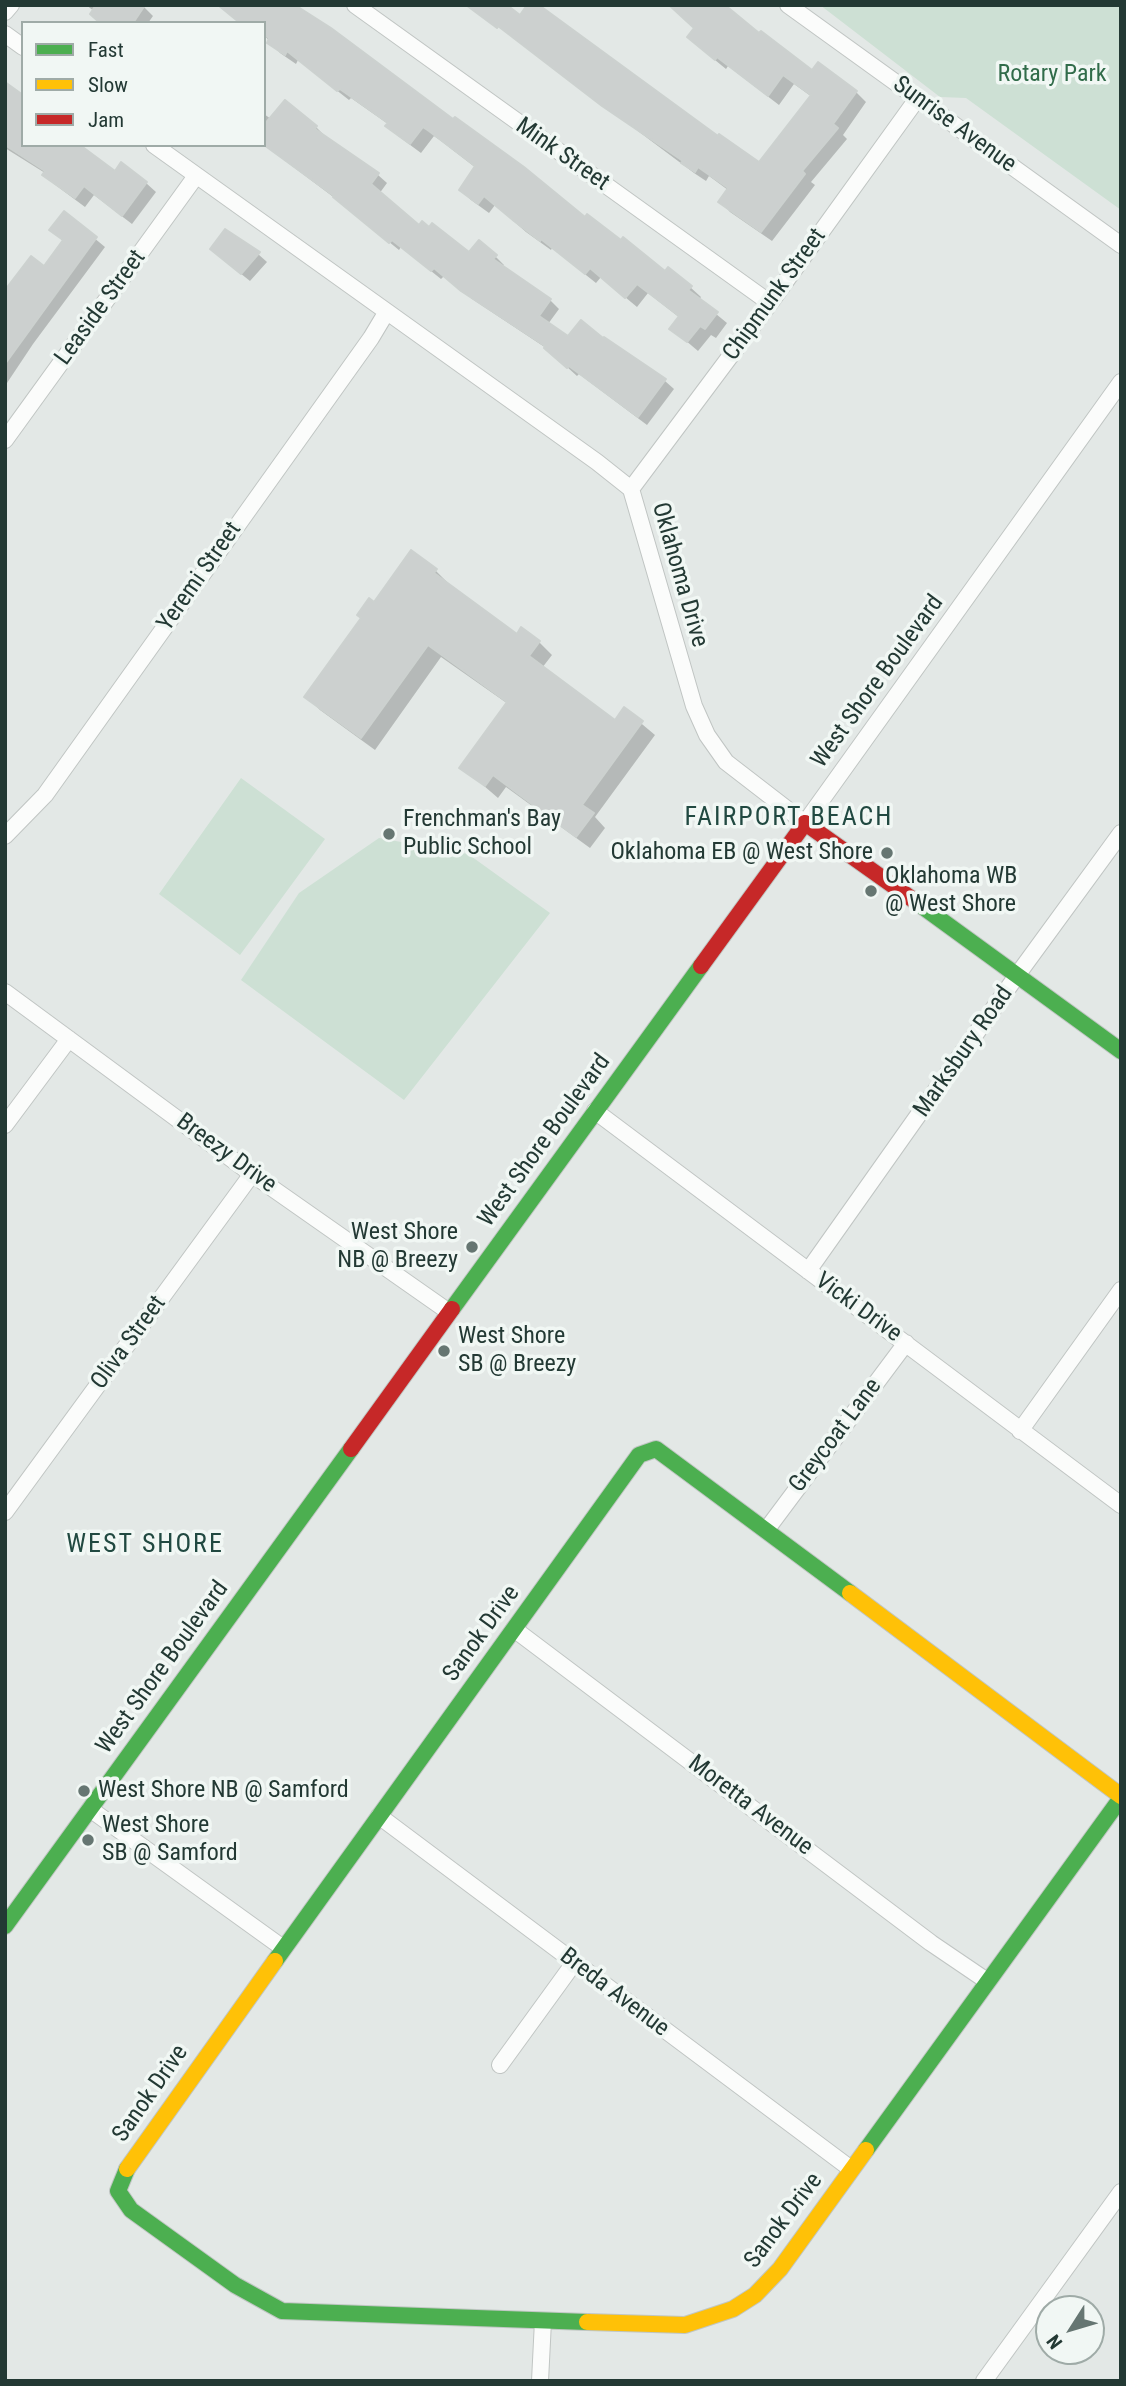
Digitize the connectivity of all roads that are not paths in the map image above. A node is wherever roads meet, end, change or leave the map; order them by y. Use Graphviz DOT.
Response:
graph roads {
  1 [pos="11,5"];
  2 [pos="355,5"];
  3 [pos="788,5"];
  4 [pos="5,12"];
  5 [pos="5,34"];
  6 [pos="21,46"];
  7 [pos="918,99"];
  8 [pos="157,147"];
  9 [pos="196,176"];
  10 [pos="1121,245"];
  11 [pos="770,303"];
  12 [pos="386,313"];
  13 [pos="1121,382"];
  14 [pos="1115,401"];
  15 [pos="5,440"];
  16 [pos="631,489"];
  17 [pos="805,823"];
  18 [pos="1121,833"];
  19 [pos="5,836"];
  20 [pos="1018,974"];
  21 [pos="5,992"];
  22 [pos="69,1039"];
  23 [pos="1121,1051"];
  24 [pos="595,1111"];
  25 [pos="5,1125"];
  26 [pos="253,1174"];
  27 [pos="808,1271"];
  28 [pos="1121,1290"];
  29 [pos="449,1312"];
  30 [pos="906,1343"];
  31 [pos="1020,1431"];
  32 [pos="1121,1506"];
  33 [pos="5,1512"];
  34 [pos="767,1529"];
  35 [pos="514,1629"];
  36 [pos="1121,1797"];
  37 [pos="90,1809"];
  38 [pos="379,1816"];
  39 [pos="5,1926"];
  40 [pos="283,1948"];
  41 [pos="574,1963"];
  42 [pos="987,1981"];
  43 [pos="500,2065"];
  44 [pos="851,2169"];
  45 [pos="1121,2192"];
  46 [pos="543,2321"];
  47 [pos="540,2381"];
  48 [pos="984,2381"];
  1 -- 4 [label="street"];
  2 -- 11 [label="street, Mink Street"];
  3 -- 7 [label="street, Sunrise Avenue"];
  5 -- 6 [label="street"];
  7 -- 10 [label="street, Sunrise Avenue"];
  7 -- 11 [label="street, Chipmunk Street"];
  8 -- 9 [label="street, Oklahoma Drive"];
  9 -- 12 [label="street, Oklahoma Drive"];
  9 -- 15 [label="street, Leaside Street"];
  11 -- 16 [label="street, Chipmunk Street"];
  12 -- 16 [label="street, Oklahoma Drive"];
  12 -- 19 [label="street, Yeremi Street"];
  13 -- 14 [label="street, West Shore Boulevard"];
  14 -- 17 [label="street, West Shore Boulevard"];
  16 -- 17 [label="street, Oklahoma Drive"];
  17 -- 20 [label="street, Oklahoma Drive"];
  17 -- 24 [label="street, West Shore Boulevard"];
  18 -- 20 [label="street, Marksbury Road"];
  20 -- 23 [label="street, Oklahoma Drive"];
  20 -- 27 [label="street, Marksbury Road"];
  21 -- 22 [label="street, Breezy Drive"];
  22 -- 25 [label="street"];
  22 -- 26 [label="street, Breezy Drive"];
  24 -- 27 [label="street, Vicki Drive"];
  24 -- 29 [label="street, West Shore Boulevard"];
  26 -- 29 [label="street, Breezy Drive"];
  26 -- 33 [label="street, Oliva Street"];
  27 -- 30 [label="street, Vicki Drive"];
  28 -- 31 [label="street"];
  29 -- 37 [label="street, West Shore Boulevard"];
  30 -- 31 [label="street, Vicki Drive"];
  30 -- 34 [label="street, Greycoat Lane"];
  31 -- 32 [label="street, Vicki Drive"];
  34 -- 35 [label="street, Sanok Drive"];
  34 -- 36 [label="street, Sanok Drive"];
  35 -- 38 [label="street, Sanok Drive"];
  35 -- 42 [label="street, Moretta Avenue"];
  36 -- 42 [label="street, Sanok Drive"];
  37 -- 39 [label="street, West Shore Boulevard"];
  37 -- 40 [label="street"];
  38 -- 40 [label="street, Sanok Drive"];
  38 -- 41 [label="street, Breda Avenue"];
  40 -- 46 [label="street, Sanok Drive"];
  41 -- 43 [label="street"];
  41 -- 44 [label="street, Breda Avenue"];
  42 -- 44 [label="street, Sanok Drive"];
  44 -- 46 [label="street, Sanok Drive"];
  45 -- 48 [label="street"];
  46 -- 47 [label="street"];
}
